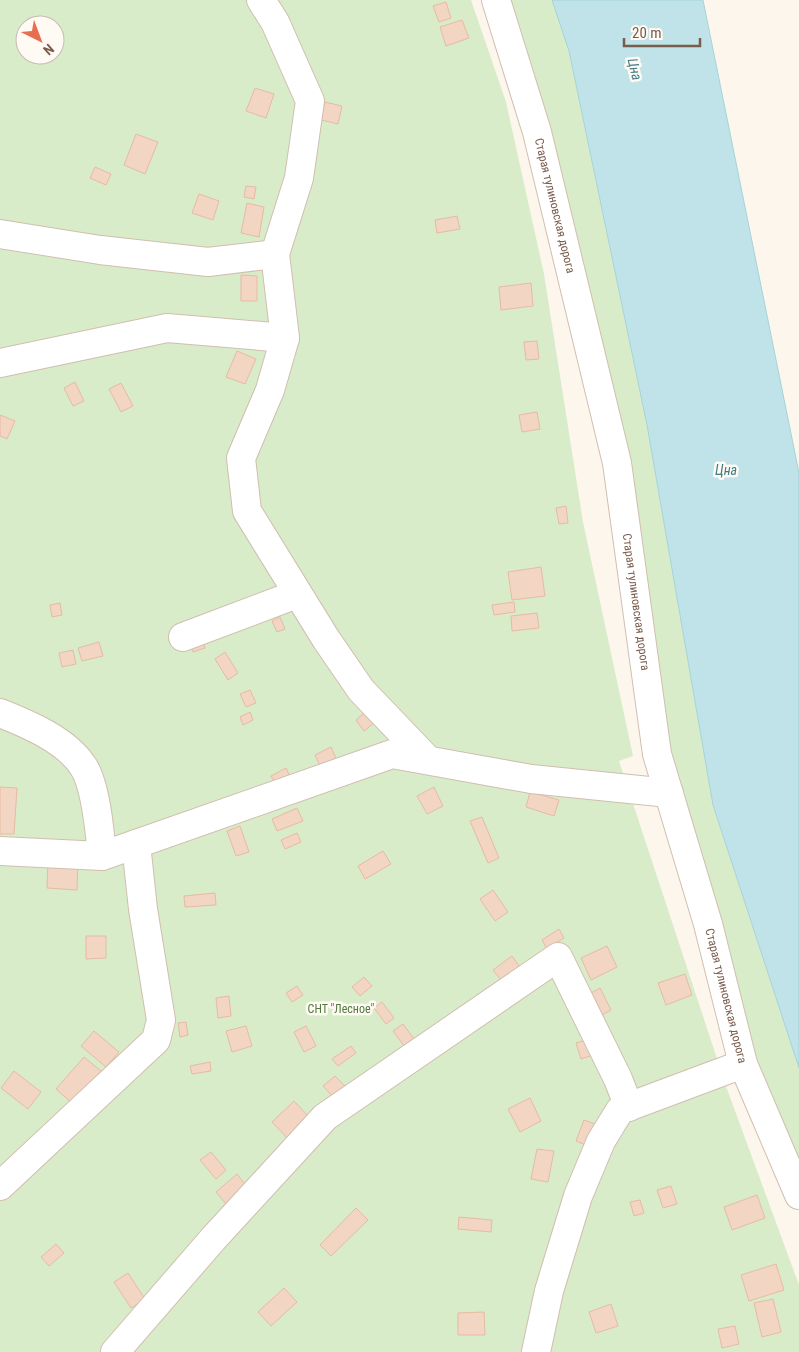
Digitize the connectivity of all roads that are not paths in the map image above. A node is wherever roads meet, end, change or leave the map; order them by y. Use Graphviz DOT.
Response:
graph roads {
  1 [pos="261,0"];
  2 [pos="496,0"];
  3 [pos="0,234"];
  4 [pos="275,254"];
  5 [pos="286,338"];
  6 [pos="0,363"];
  7 [pos="298,594"];
  8 [pos="183,637"];
  9 [pos="0,713"];
  10 [pos="428,760"];
  11 [pos="669,793"];
  12 [pos="136,844"];
  13 [pos="0,851"];
  14 [pos="102,856"];
  15 [pos="743,1064"];
  16 [pos="629,1107"];
  17 [pos="0,1186"];
  18 [pos="799,1195"];
  19 [pos="115,1352"];
  20 [pos="536,1352"];
  1 -- 4 [label="street"];
  2 -- 11 [label="street, Старая тулиновская дорога"];
  3 -- 4 [label="street"];
  4 -- 5 [label="street"];
  5 -- 6 [label="street"];
  5 -- 7 [label="street"];
  7 -- 8 [label="street"];
  7 -- 10 [label="street"];
  9 -- 14 [label="street"];
  10 -- 11 [label="street"];
  10 -- 12 [label="street"];
  11 -- 15 [label="street, Старая тулиновская дорога"];
  12 -- 14 [label="street"];
  12 -- 17 [label="street"];
  13 -- 14 [label="street"];
  15 -- 16 [label="street"];
  15 -- 18 [label="street, Старая тулиновская дорога"];
  16 -- 19 [label="street"];
  16 -- 20 [label="street"];
}
